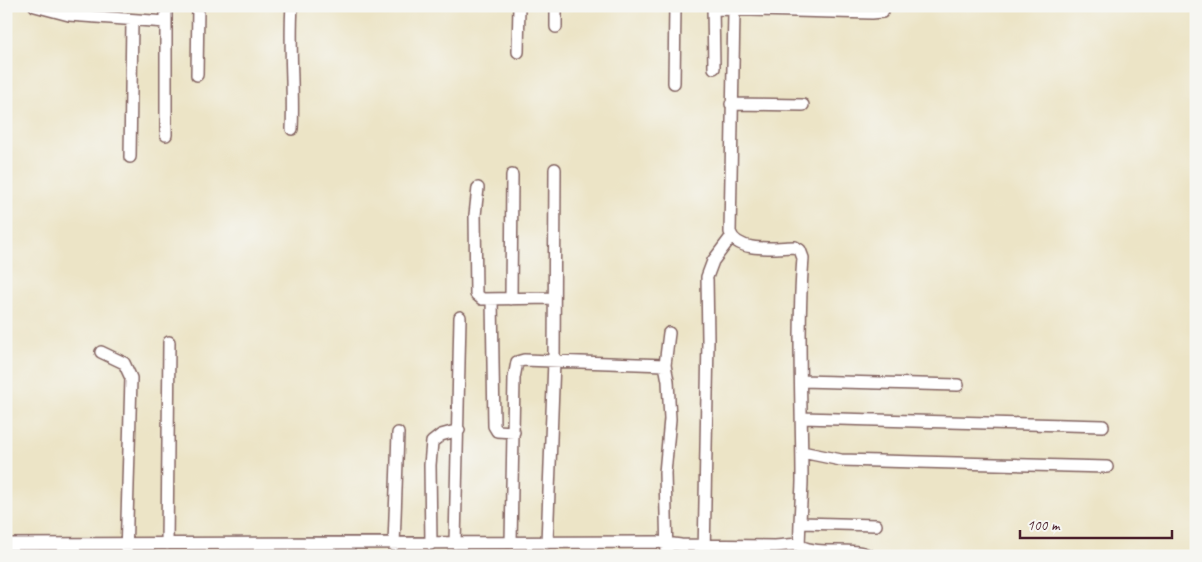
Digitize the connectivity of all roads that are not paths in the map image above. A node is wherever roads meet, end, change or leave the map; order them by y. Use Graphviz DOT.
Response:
graph roads {
  1 [pos="35,6"];
  2 [pos="166,6"];
  3 [pos="198,6"];
  4 [pos="292,6"];
  5 [pos="519,6"];
  6 [pos="556,6"];
  7 [pos="675,6"];
  8 [pos="885,6"];
  9 [pos="713,8"];
  10 [pos="755,8"];
  11 [pos="798,9"];
  12 [pos="838,9"];
  13 [pos="734,11"];
  14 [pos="132,21"];
  15 [pos="166,22"];
  16 [pos="556,27"];
  17 [pos="518,52"];
  18 [pos="714,68"];
  19 [pos="197,75"];
  20 [pos="674,83"];
  21 [pos="731,104"];
  22 [pos="803,105"];
  23 [pos="292,129"];
  24 [pos="166,135"];
  25 [pos="130,157"];
  26 [pos="555,169"];
  27 [pos="512,175"];
  28 [pos="478,188"];
  29 [pos="731,237"];
  30 [pos="511,298"];
  31 [pos="554,298"];
  32 [pos="492,299"];
  33 [pos="460,317"];
  34 [pos="669,333"];
  35 [pos="169,342"];
  36 [pos="101,352"];
  37 [pos="554,361"];
  38 [pos="665,365"];
  39 [pos="801,381"];
  40 [pos="958,385"];
  41 [pos="802,418"];
  42 [pos="1103,426"];
  43 [pos="459,430"];
  44 [pos="514,432"];
  45 [pos="398,433"];
  46 [pos="802,452"];
  47 [pos="1107,467"];
  48 [pos="801,523"];
  49 [pos="876,525"];
  50 [pos="511,542"];
  51 [pos="455,543"];
  52 [pos="547,543"];
  53 [pos="6,544"];
  54 [pos="126,544"];
  55 [pos="167,544"];
  56 [pos="431,544"];
  57 [pos="667,544"];
  58 [pos="799,544"];
  59 [pos="394,545"];
  60 [pos="704,550"];
  61 [pos="741,550"];
  62 [pos="783,551"];
  63 [pos="811,553"];
  64 [pos="841,554"];
  65 [pos="126,556"];
  66 [pos="667,556"];
  67 [pos="870,556"];
  1 -- 14 [label="street"];
  2 -- 15 [label="street"];
  3 -- 19 [label="street"];
  4 -- 23 [label="street"];
  5 -- 17 [label="street"];
  6 -- 16 [label="street"];
  7 -- 20 [label="street"];
  8 -- 12 [label="street"];
  9 -- 13 [label="street"];
  9 -- 18 [label="street"];
  10 -- 11 [label="street"];
  10 -- 13 [label="street"];
  11 -- 12 [label="street"];
  13 -- 21 [label="street"];
  14 -- 15 [label="street"];
  14 -- 25 [label="street"];
  15 -- 24 [label="street"];
  21 -- 22 [label="street"];
  21 -- 29 [label="street"];
  26 -- 31 [label="street"];
  27 -- 30 [label="street"];
  28 -- 32 [label="street"];
  29 -- 39 [label="street"];
  29 -- 60 [label="street"];
  30 -- 31 [label="street"];
  30 -- 32 [label="street"];
  31 -- 37 [label="street"];
  32 -- 44 [label="street"];
  33 -- 43 [label="street"];
  34 -- 38 [label="street"];
  35 -- 55 [label="street"];
  36 -- 54 [label="street"];
  37 -- 38 [label="street"];
  37 -- 44 [label="street"];
  37 -- 52 [label="street"];
  38 -- 57 [label="street"];
  39 -- 40 [label="street"];
  39 -- 41 [label="street"];
  41 -- 42 [label="street"];
  41 -- 46 [label="street"];
  43 -- 51 [label="street"];
  43 -- 56 [label="street"];
  44 -- 50 [label="street"];
  45 -- 59 [label="street"];
  46 -- 47 [label="street"];
  46 -- 48 [label="street"];
  48 -- 49 [label="street"];
  48 -- 58 [label="street"];
  50 -- 51 [label="street"];
  50 -- 52 [label="street"];
  51 -- 56 [label="street"];
  52 -- 57 [label="street"];
  53 -- 54 [label="street"];
  54 -- 55 [label="street"];
  54 -- 65 [label="street"];
  55 -- 59 [label="street"];
  56 -- 59 [label="street"];
  57 -- 60 [label="street"];
  57 -- 66 [label="street"];
  58 -- 62 [label="street"];
  58 -- 63 [label="street"];
  60 -- 61 [label="street"];
  61 -- 62 [label="street"];
  63 -- 64 [label="street"];
  64 -- 67 [label="street"];
}
